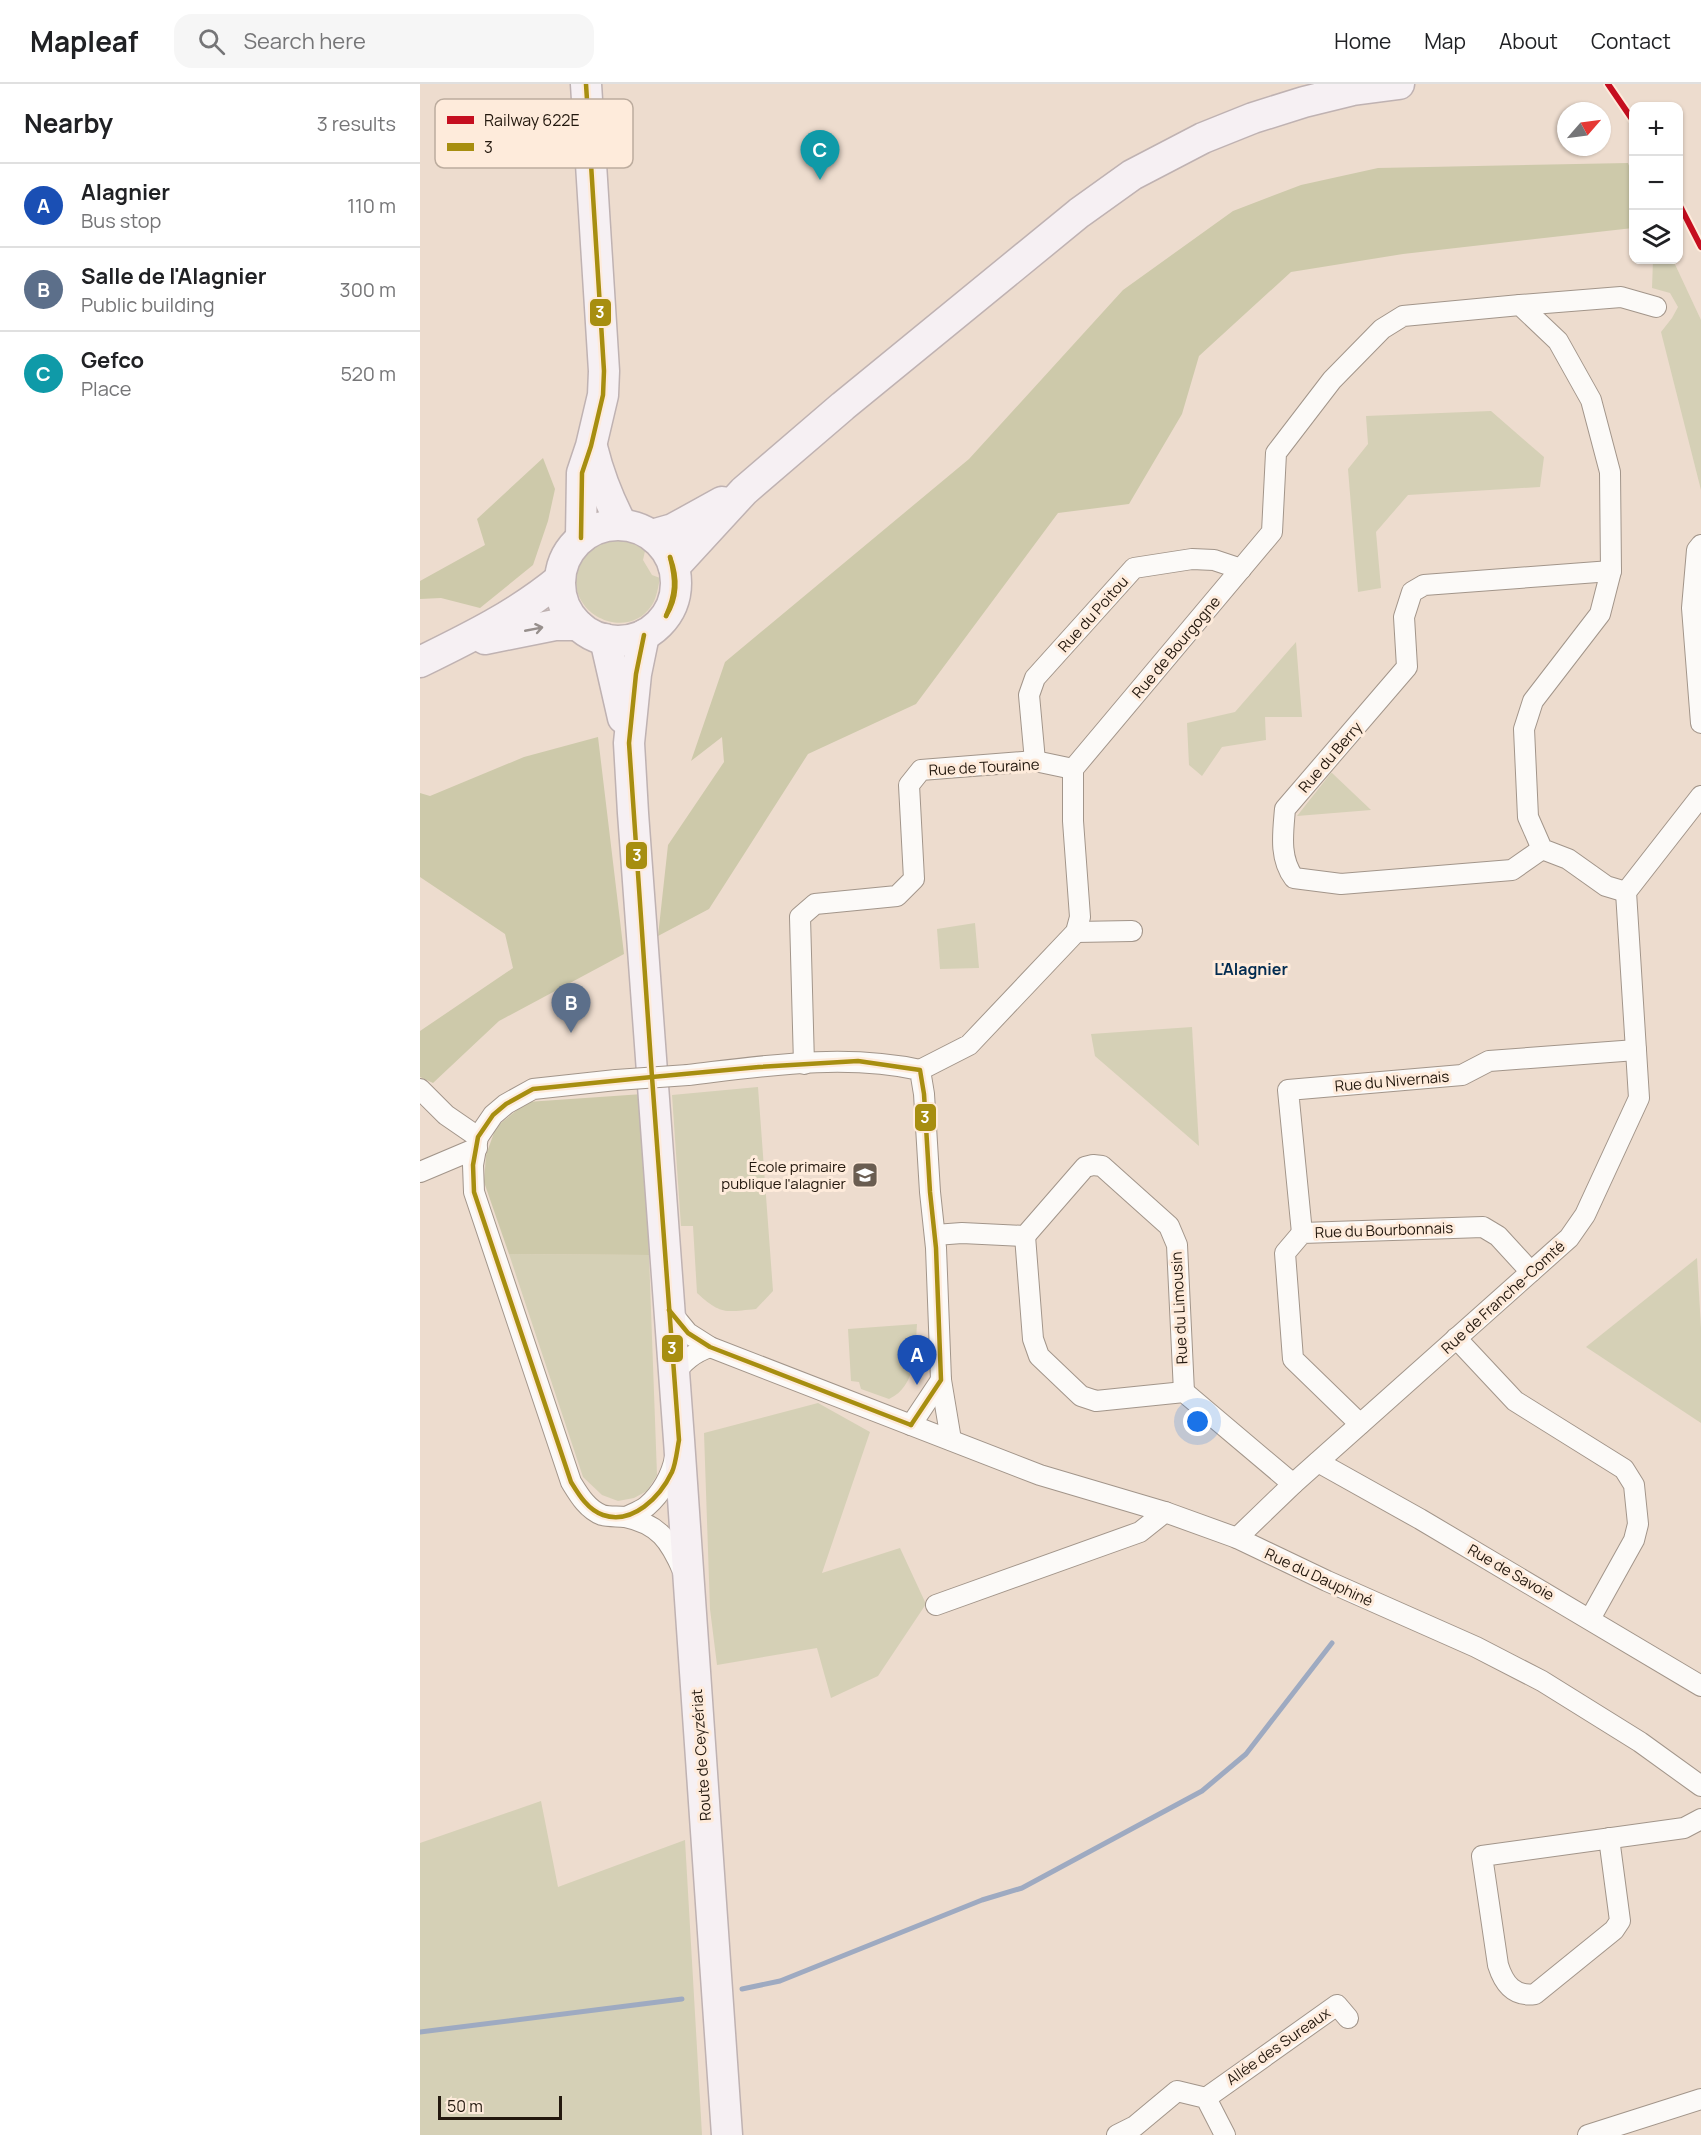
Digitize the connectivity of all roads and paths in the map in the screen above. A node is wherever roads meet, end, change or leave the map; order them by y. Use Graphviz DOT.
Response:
graph roads {
  1 [pos="586,84"];
  2 [pos="1399,84"];
  3 [pos="587,99"];
  4 [pos="591,168"];
  5 [pos="1520,305"];
  6 [pos="1656,306"];
  7 [pos="591,446"];
  8 [pos="744,491"];
  9 [pos="622,525"];
  10 [pos="652,535"];
  11 [pos="580,538"];
  12 [pos="1701,545"];
  13 [pos="674,567"];
  14 [pos="1241,569"];
  15 [pos="1611,571"];
  16 [pos="560,579"];
  17 [pos="578,625"];
  18 [pos="644,635"];
  19 [pos="605,639"];
  20 [pos="456,644"];
  21 [pos="420,662"];
  22 [pos="1701,723"];
  23 [pos="629,743"];
  24 [pos="1035,761"];
  25 [pos="1073,769"];
  26 [pos="1701,796"];
  27 [pos="1542,849"];
  28 [pos="1626,892"];
  29 [pos="1132,931"];
  30 [pos="1076,932"];
  31 [pos="1636,1050"];
  32 [pos="804,1064"];
  33 [pos="920,1071"];
  34 [pos="420,1089"];
  35 [pos="478,1143"];
  36 [pos="420,1172"];
  37 [pos="1302,1233"];
  38 [pos="935,1235"];
  39 [pos="1025,1236"];
  40 [pos="1531,1272"];
  41 [pos="669,1310"];
  42 [pos="1456,1338"];
  43 [pos="710,1347"];
  44 [pos="674,1375"];
  45 [pos="941,1380"];
  46 [pos="1184,1392"];
  47 [pos="1360,1424"];
  48 [pos="911,1425"];
  49 [pos="679,1440"];
  50 [pos="951,1440"];
  51 [pos="1318,1462"];
  52 [pos="1293,1484"];
  53 [pos="1165,1512"];
  54 [pos="626,1517"];
  55 [pos="1237,1538"];
  56 [pos="689,1584"];
  57 [pos="936,1605"];
  58 [pos="1590,1619"];
  59 [pos="1701,1686"];
  60 [pos="1701,1786"];
  61 [pos="1701,1818"];
  62 [pos="1609,1838"];
  63 [pos="1348,2018"];
  64 [pos="1206,2098"];
  65 [pos="1701,2099"];
  66 [pos="727,2135"];
  67 [pos="1117,2135"];
  68 [pos="1225,2135"];
  69 [pos="1588,2135"];
  1 -- 3 [label="main road"];
  2 -- 8 [label="main road"];
  4 -- 7 [label="main road"];
  5 -- 6 [label="street, Rue de Bourgogne"];
  5 -- 14 [label="street, Rue de Bourgogne"];
  5 -- 15 [label="street"];
  7 -- 9 [label="main road"];
  7 -- 11 [label="main road"];
  8 -- 10 [label="main road"];
  8 -- 13 [label="main road"];
  9 -- 10 [label="main road"];
  9 -- 11 [label="main road"];
  10 -- 13 [label="main road"];
  11 -- 16 [label="main road"];
  12 -- 22 [label="street"];
  13 -- 18 [label="main road"];
  14 -- 24 [label="street, Rue du Poitou"];
  14 -- 25 [label="street, Rue de Bourgogne"];
  15 -- 27 [label="street"];
  15 -- 27 [label="street, Rue du Berry"];
  16 -- 17 [label="main road"];
  16 -- 20 [label="main road"];
  17 -- 19 [label="main road"];
  20 -- 17 [label="main road, one-way"];
  18 -- 19 [label="main road"];
  18 -- 23 [label="main road"];
  19 -- 23 [label="main road"];
  20 -- 21 [label="main road"];
  23 -- 41 [label="main road, Route de Ceyzériat"];
  24 -- 25 [label="street, Rue de Touraine"];
  24 -- 32 [label="street, Rue de Touraine"];
  25 -- 30 [label="street"];
  26 -- 28 [label="street"];
  27 -- 28 [label="street"];
  28 -- 31 [label="street, Rue de Franche-Comté"];
  29 -- 30 [label="street"];
  30 -- 33 [label="street"];
  31 -- 37 [label="street, Rue du Nivernais"];
  31 -- 40 [label="street, Rue de Franche-Comté"];
  32 -- 33 [label="street"];
  32 -- 35 [label="street, bridge"];
  33 -- 38 [label="street"];
  34 -- 35 [label="street"];
  35 -- 36 [label="street"];
  35 -- 54 [label="street"];
  37 -- 40 [label="street, Rue du Bourbonnais"];
  37 -- 47 [label="street, Rue du Bourbonnais"];
  38 -- 39 [label="street"];
  38 -- 45 [label="street"];
  39 -- 46 [label="street"];
  39 -- 46 [label="street, Rue du Limousin"];
  40 -- 42 [label="street, Rue de Franche-Comté"];
  41 -- 43 [label="street, Rue du Dauphiné"];
  41 -- 44 [label="main road, Route de Ceyzériat"];
  42 -- 47 [label="street, Rue de Franche-Comté"];
  42 -- 58 [label="street"];
  43 -- 44 [label="street"];
  43 -- 48 [label="street, Rue du Dauphiné"];
  44 -- 49 [label="main road, Route de Ceyzériat"];
  45 -- 48 [label="street"];
  45 -- 50 [label="street"];
  46 -- 52 [label="street"];
  47 -- 51 [label="street, Rue de Franche-Comté"];
  48 -- 50 [label="street, Rue du Dauphiné"];
  49 -- 54 [label="street"];
  49 -- 56 [label="main road, Route de Ceyzériat"];
  50 -- 53 [label="street, Rue du Dauphiné"];
  51 -- 52 [label="street, Rue de Franche-Comté"];
  51 -- 58 [label="street, Rue de Savoie"];
  52 -- 55 [label="street, Rue de Franche-Comté"];
  53 -- 55 [label="street, Rue du Dauphiné"];
  53 -- 57 [label="street"];
  54 -- 56 [label="street"];
  55 -- 60 [label="street, Rue du Dauphiné"];
  56 -- 66 [label="main road, Route de Ceyzériat"];
  58 -- 59 [label="street, Rue de Savoie"];
  61 -- 62 [label="street"];
  62 -- 62 [label="street"];
  63 -- 64 [label="street, Allée des Sureaux"];
  64 -- 67 [label="street"];
  64 -- 68 [label="street"];
  65 -- 69 [label="street"];
}
